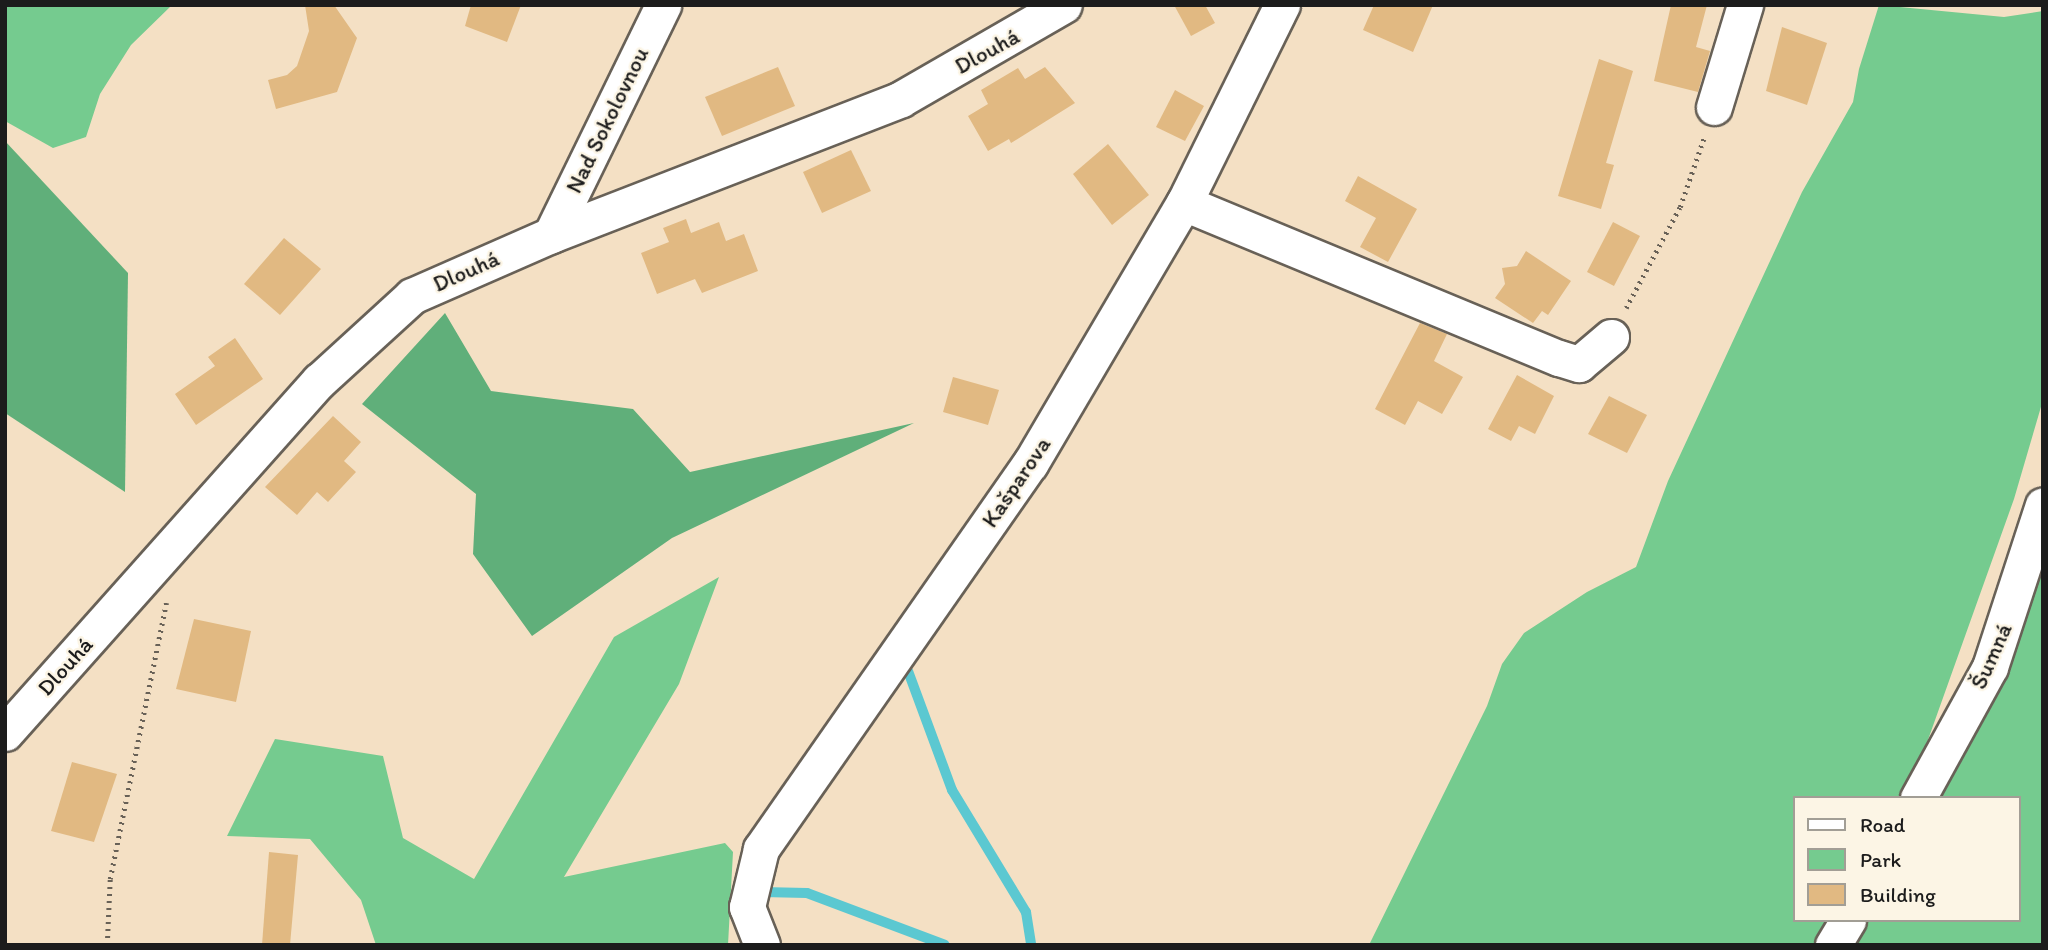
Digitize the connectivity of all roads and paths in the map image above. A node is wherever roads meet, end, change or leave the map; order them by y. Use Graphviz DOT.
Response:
graph roads {
  1 [pos="663,5"];
  2 [pos="1064,5"];
  3 [pos="1282,5"];
  4 [pos="1745,5"];
  5 [pos="1714,107"];
  6 [pos="1184,203"];
  7 [pos="551,235"];
  8 [pos="1611,337"];
  9 [pos="2043,505"];
  10 [pos="167,597"];
  11 [pos="5,733"];
  12 [pos="1919,796"];
  13 [pos="1847,922"];
  14 [pos="107,945"];
  15 [pos="762,945"];
  16 [pos="1833,945"];
  1 -- 7 [label="street, Nad Sokolovnou"];
  2 -- 7 [label="street, Dlouhá"];
  3 -- 6 [label="street, Kašparova"];
  4 -- 5 [label="street"];
  5 -- 8 [label="path"];
  6 -- 8 [label="street"];
  6 -- 15 [label="street, Kašparova"];
  7 -- 11 [label="street, Dlouhá"];
  9 -- 12 [label="street, Šumná"];
  10 -- 14 [label="path"];
  13 -- 16 [label="street"];
}
